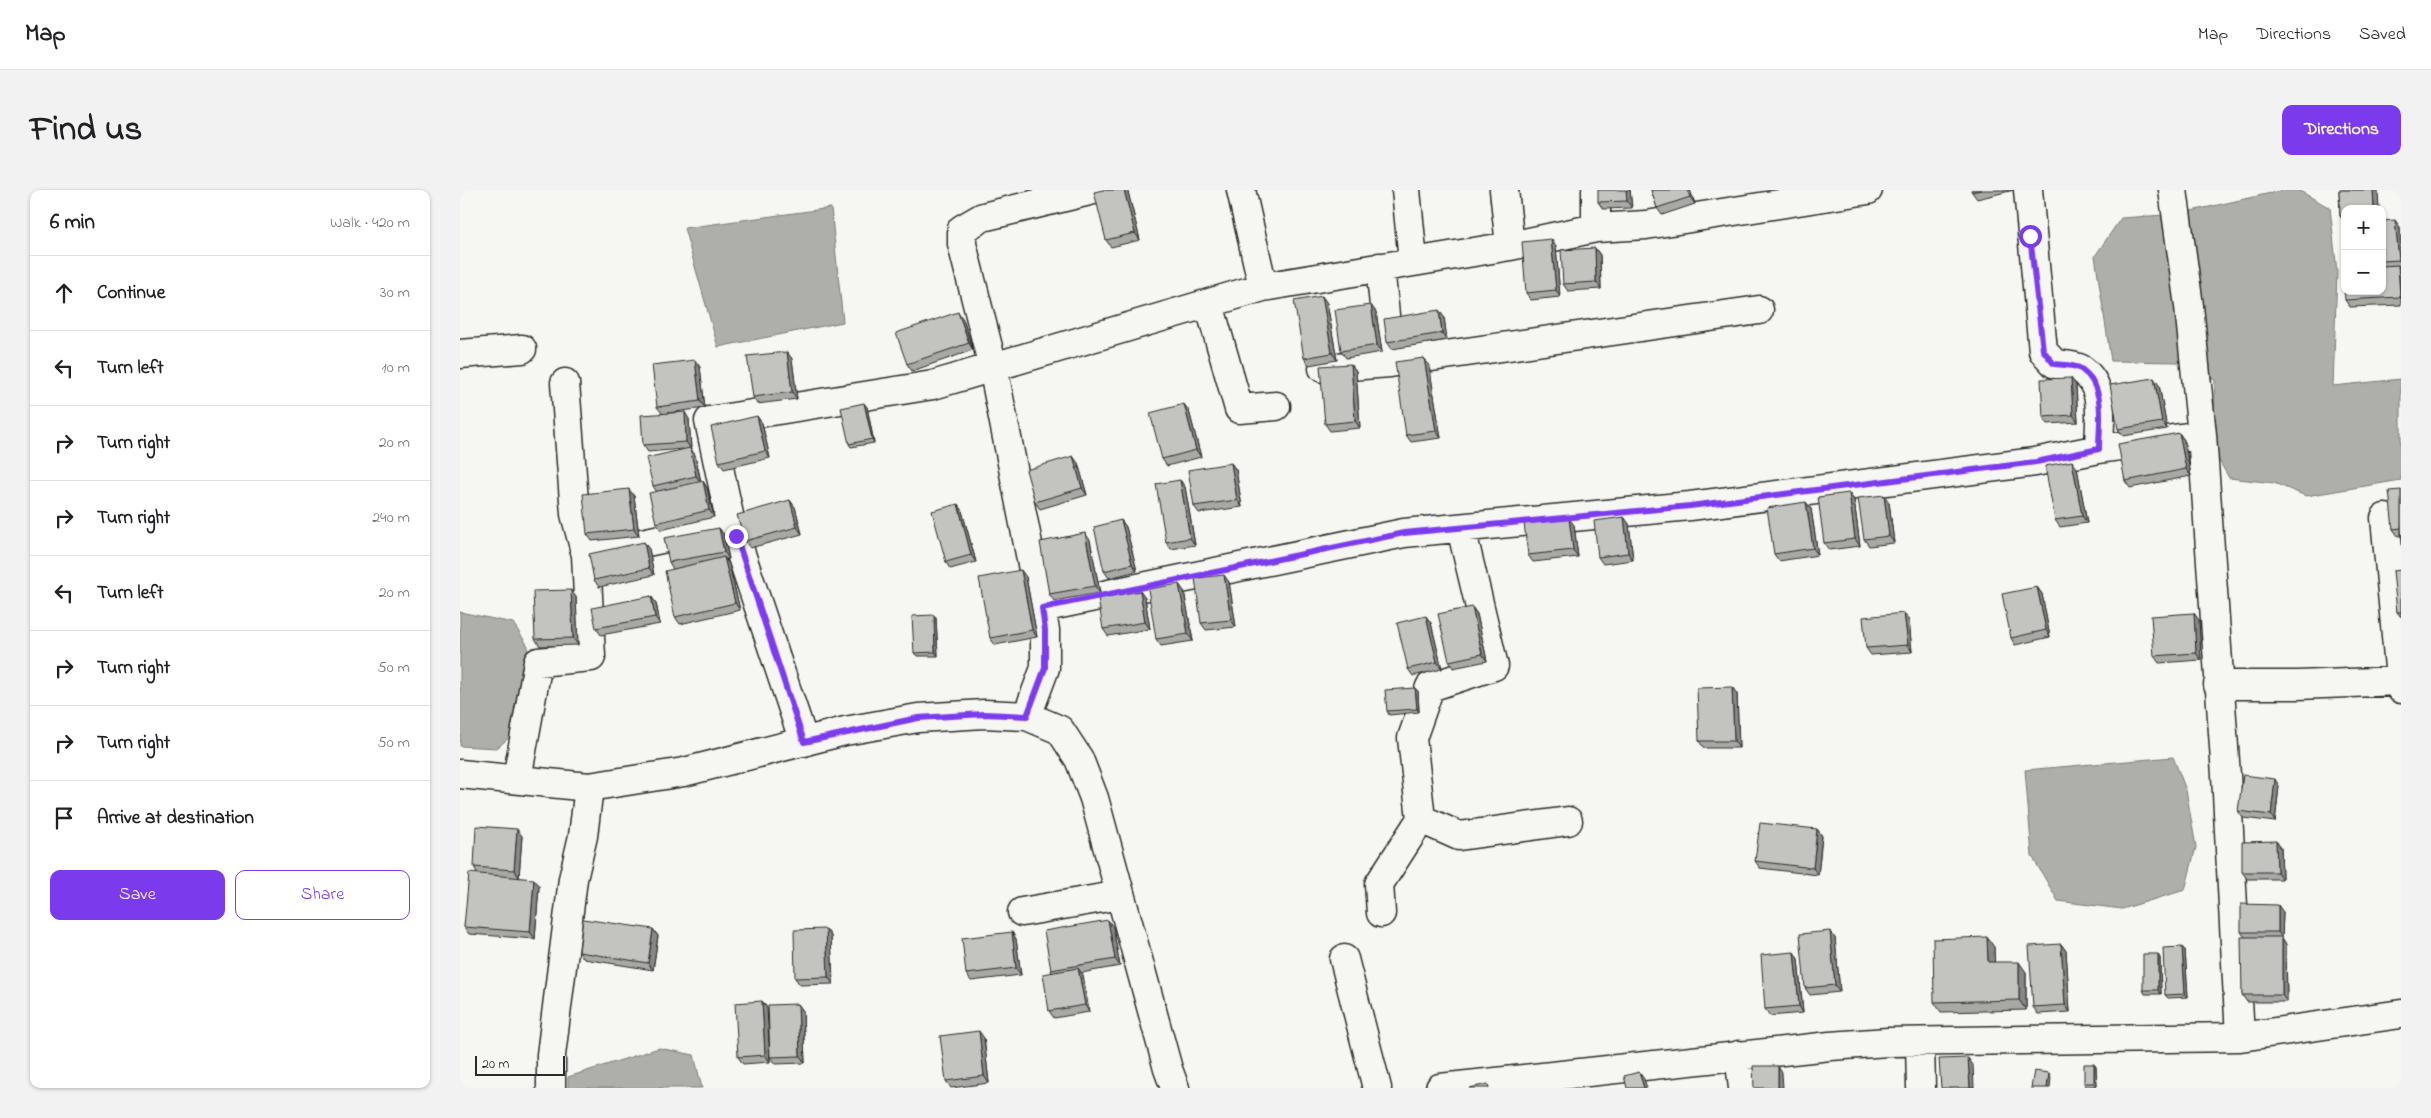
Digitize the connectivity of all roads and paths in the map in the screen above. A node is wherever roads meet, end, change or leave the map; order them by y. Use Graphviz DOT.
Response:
graph roads {
  1 [pos="1094,190"];
  2 [pos="1241,190"];
  3 [pos="1406,190"];
  4 [pos="1504,190"];
  5 [pos="1596,190"];
  6 [pos="1868,190"];
  7 [pos="2028,190"];
  8 [pos="2173,190"];
  9 [pos="1596,228"];
  10 [pos="1510,246"];
  11 [pos="1413,261"];
  12 [pos="1380,267"];
  13 [pos="1263,287"];
  14 [pos="1209,304"];
  15 [pos="1759,310"];
  16 [pos="522,349"];
  17 [pos="460,354"];
  18 [pos="1390,363"];
  19 [pos="993,367"];
  20 [pos="1322,368"];
  21 [pos="565,383"];
  22 [pos="1276,406"];
  23 [pos="2202,434"];
  24 [pos="2099,449"];
  25 [pos="2384,518"];
  26 [pos="731,524"];
  27 [pos="1461,528"];
  28 [pos="586,555"];
  29 [pos="1042,608"];
  30 [pos="2400,681"];
  31 [pos="2218,685"];
  32 [pos="2401,689"];
  33 [pos="1027,716"];
  34 [pos="804,742"];
  35 [pos="460,774"];
  36 [pos="517,779"];
  37 [pos="588,787"];
  38 [pos="1421,819"];
  39 [pos="1568,821"];
  40 [pos="1120,895"];
  41 [pos="1022,912"];
  42 [pos="1382,913"];
  43 [pos="1344,959"];
  44 [pos="2401,1014"];
  45 [pos="2240,1037"];
  46 [pos="1920,1042"];
  47 [pos="1739,1055"];
  48 [pos="1615,1078"];
  49 [pos="551,1088"];
  50 [pos="1175,1088"];
  51 [pos="1377,1088"];
  52 [pos="1440,1088"];
  53 [pos="1743,1088"];
  54 [pos="1921,1088"];
  1 -- 19 [label="street"];
  2 -- 13 [label="street"];
  3 -- 11 [label="street"];
  4 -- 10 [label="street"];
  5 -- 9 [label="street"];
  6 -- 9 [label="street"];
  7 -- 24 [label="street"];
  8 -- 23 [label="street"];
  9 -- 10 [label="street"];
  10 -- 11 [label="street"];
  11 -- 12 [label="street"];
  12 -- 13 [label="street"];
  12 -- 18 [label="street"];
  13 -- 14 [label="street"];
  14 -- 19 [label="street"];
  14 -- 22 [label="street"];
  15 -- 18 [label="street"];
  16 -- 17 [label="street"];
  18 -- 20 [label="street"];
  19 -- 26 [label="street"];
  19 -- 29 [label="street"];
  21 -- 28 [label="street"];
  23 -- 24 [label="street"];
  23 -- 31 [label="street"];
  24 -- 27 [label="street"];
  25 -- 30 [label="street"];
  26 -- 28 [label="street"];
  26 -- 34 [label="street"];
  27 -- 29 [label="street"];
  27 -- 38 [label="street"];
  28 -- 36 [label="street"];
  29 -- 33 [label="street"];
  30 -- 31 [label="street"];
  30 -- 32 [label="street"];
  31 -- 45 [label="street"];
  33 -- 34 [label="street"];
  33 -- 40 [label="street"];
  34 -- 37 [label="street"];
  35 -- 36 [label="street"];
  36 -- 37 [label="street"];
  37 -- 49 [label="street"];
  38 -- 39 [label="street"];
  38 -- 42 [label="street"];
  40 -- 41 [label="street"];
  40 -- 50 [label="street"];
  43 -- 51 [label="street"];
  44 -- 45 [label="street"];
  45 -- 46 [label="street"];
  46 -- 47 [label="street"];
  46 -- 54 [label="street"];
  47 -- 48 [label="street"];
  47 -- 53 [label="street"];
  48 -- 52 [label="street"];
}
